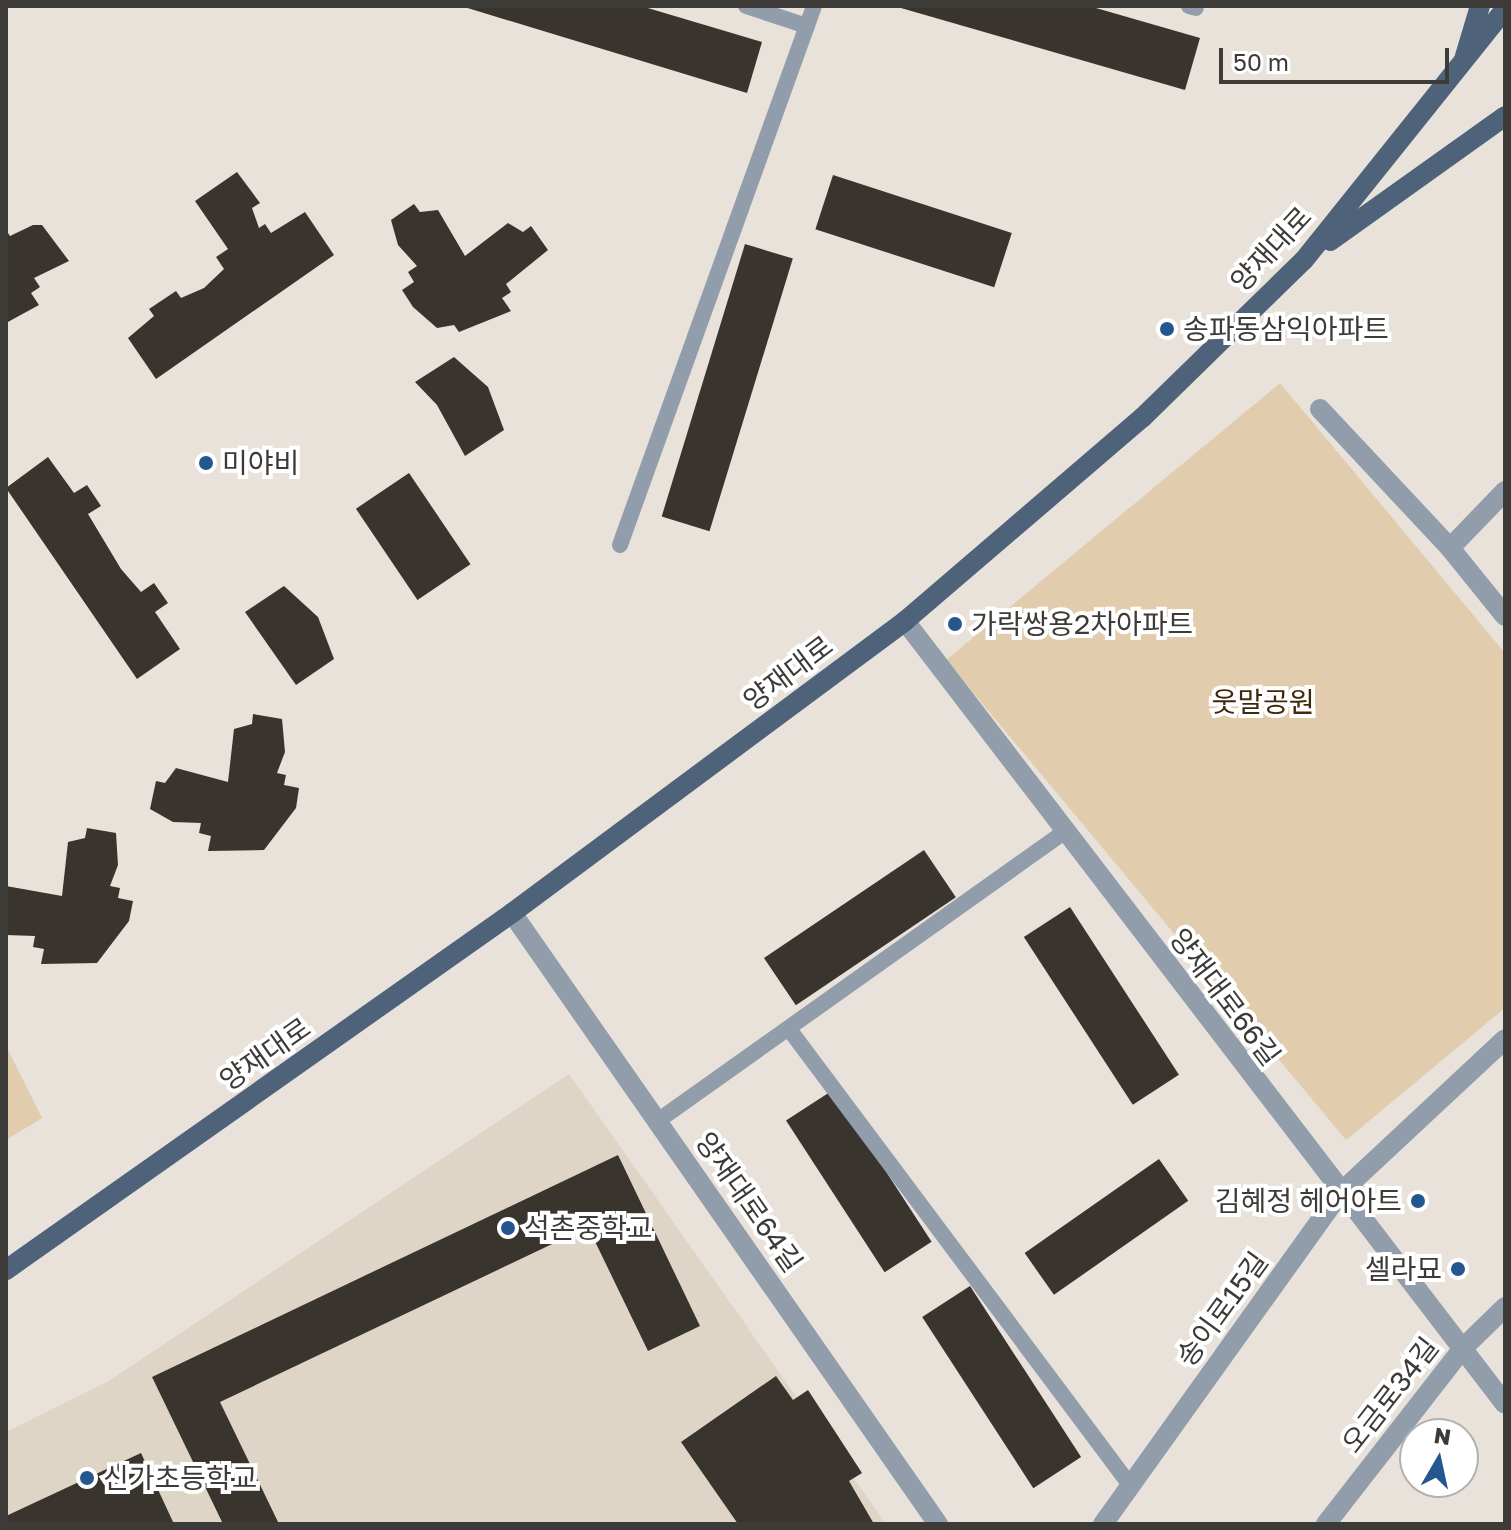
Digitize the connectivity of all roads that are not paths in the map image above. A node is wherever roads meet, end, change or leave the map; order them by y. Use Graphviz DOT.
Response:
graph roads {
  1 [pos="746,6"];
  2 [pos="814,6"];
  3 [pos="1480,6"];
  4 [pos="1505,9"];
  5 [pos="807,26"];
  6 [pos="1460,73"];
  7 [pos="1505,116"];
  8 [pos="1304,260"];
  9 [pos="1320,409"];
  10 [pos="1505,491"];
  11 [pos="620,545"];
  12 [pos="1450,548"];
  13 [pos="1505,616"];
  14 [pos="905,621"];
  15 [pos="1065,831"];
  16 [pos="512,913"];
  17 [pos="789,1029"];
  18 [pos="1505,1039"];
  19 [pos="659,1120"];
  20 [pos="1339,1194"];
  21 [pos="6,1270"];
  22 [pos="1505,1307"];
  23 [pos="1462,1349"];
  24 [pos="1505,1404"];
  25 [pos="1130,1485"];
  26 [pos="938,1524"];
  27 [pos="1103,1524"];
  28 [pos="1326,1524"];
  1 -- 5 [label="lane"];
  2 -- 5 [label="lane"];
  3 -- 6 [label="main road"];
  4 -- 6 [label="main road, 양재대로"];
  5 -- 11 [label="lane"];
  6 -- 8 [label="main road, 양재대로"];
  7 -- 8 [label="main road"];
  8 -- 14 [label="main road, 양재대로"];
  9 -- 12 [label="street"];
  10 -- 12 [label="street"];
  12 -- 13 [label="street"];
  14 -- 15 [label="street, 양재대로66길"];
  14 -- 16 [label="main road, 양재대로"];
  15 -- 17 [label="lane"];
  15 -- 20 [label="street, 양재대로66길"];
  16 -- 19 [label="street, 양재대로64길"];
  16 -- 21 [label="main road, 양재대로"];
  17 -- 19 [label="lane"];
  17 -- 25 [label="lane"];
  18 -- 20 [label="street, 송이로15길"];
  19 -- 26 [label="street, 양재대로64길"];
  20 -- 23 [label="street, 양재대로66길"];
  20 -- 25 [label="street, 송이로15길"];
  22 -- 23 [label="street, 오금로34길"];
  23 -- 24 [label="street, 양재대로66길"];
  23 -- 28 [label="street, 오금로34길"];
  25 -- 27 [label="street, 송이로15길"];
}
